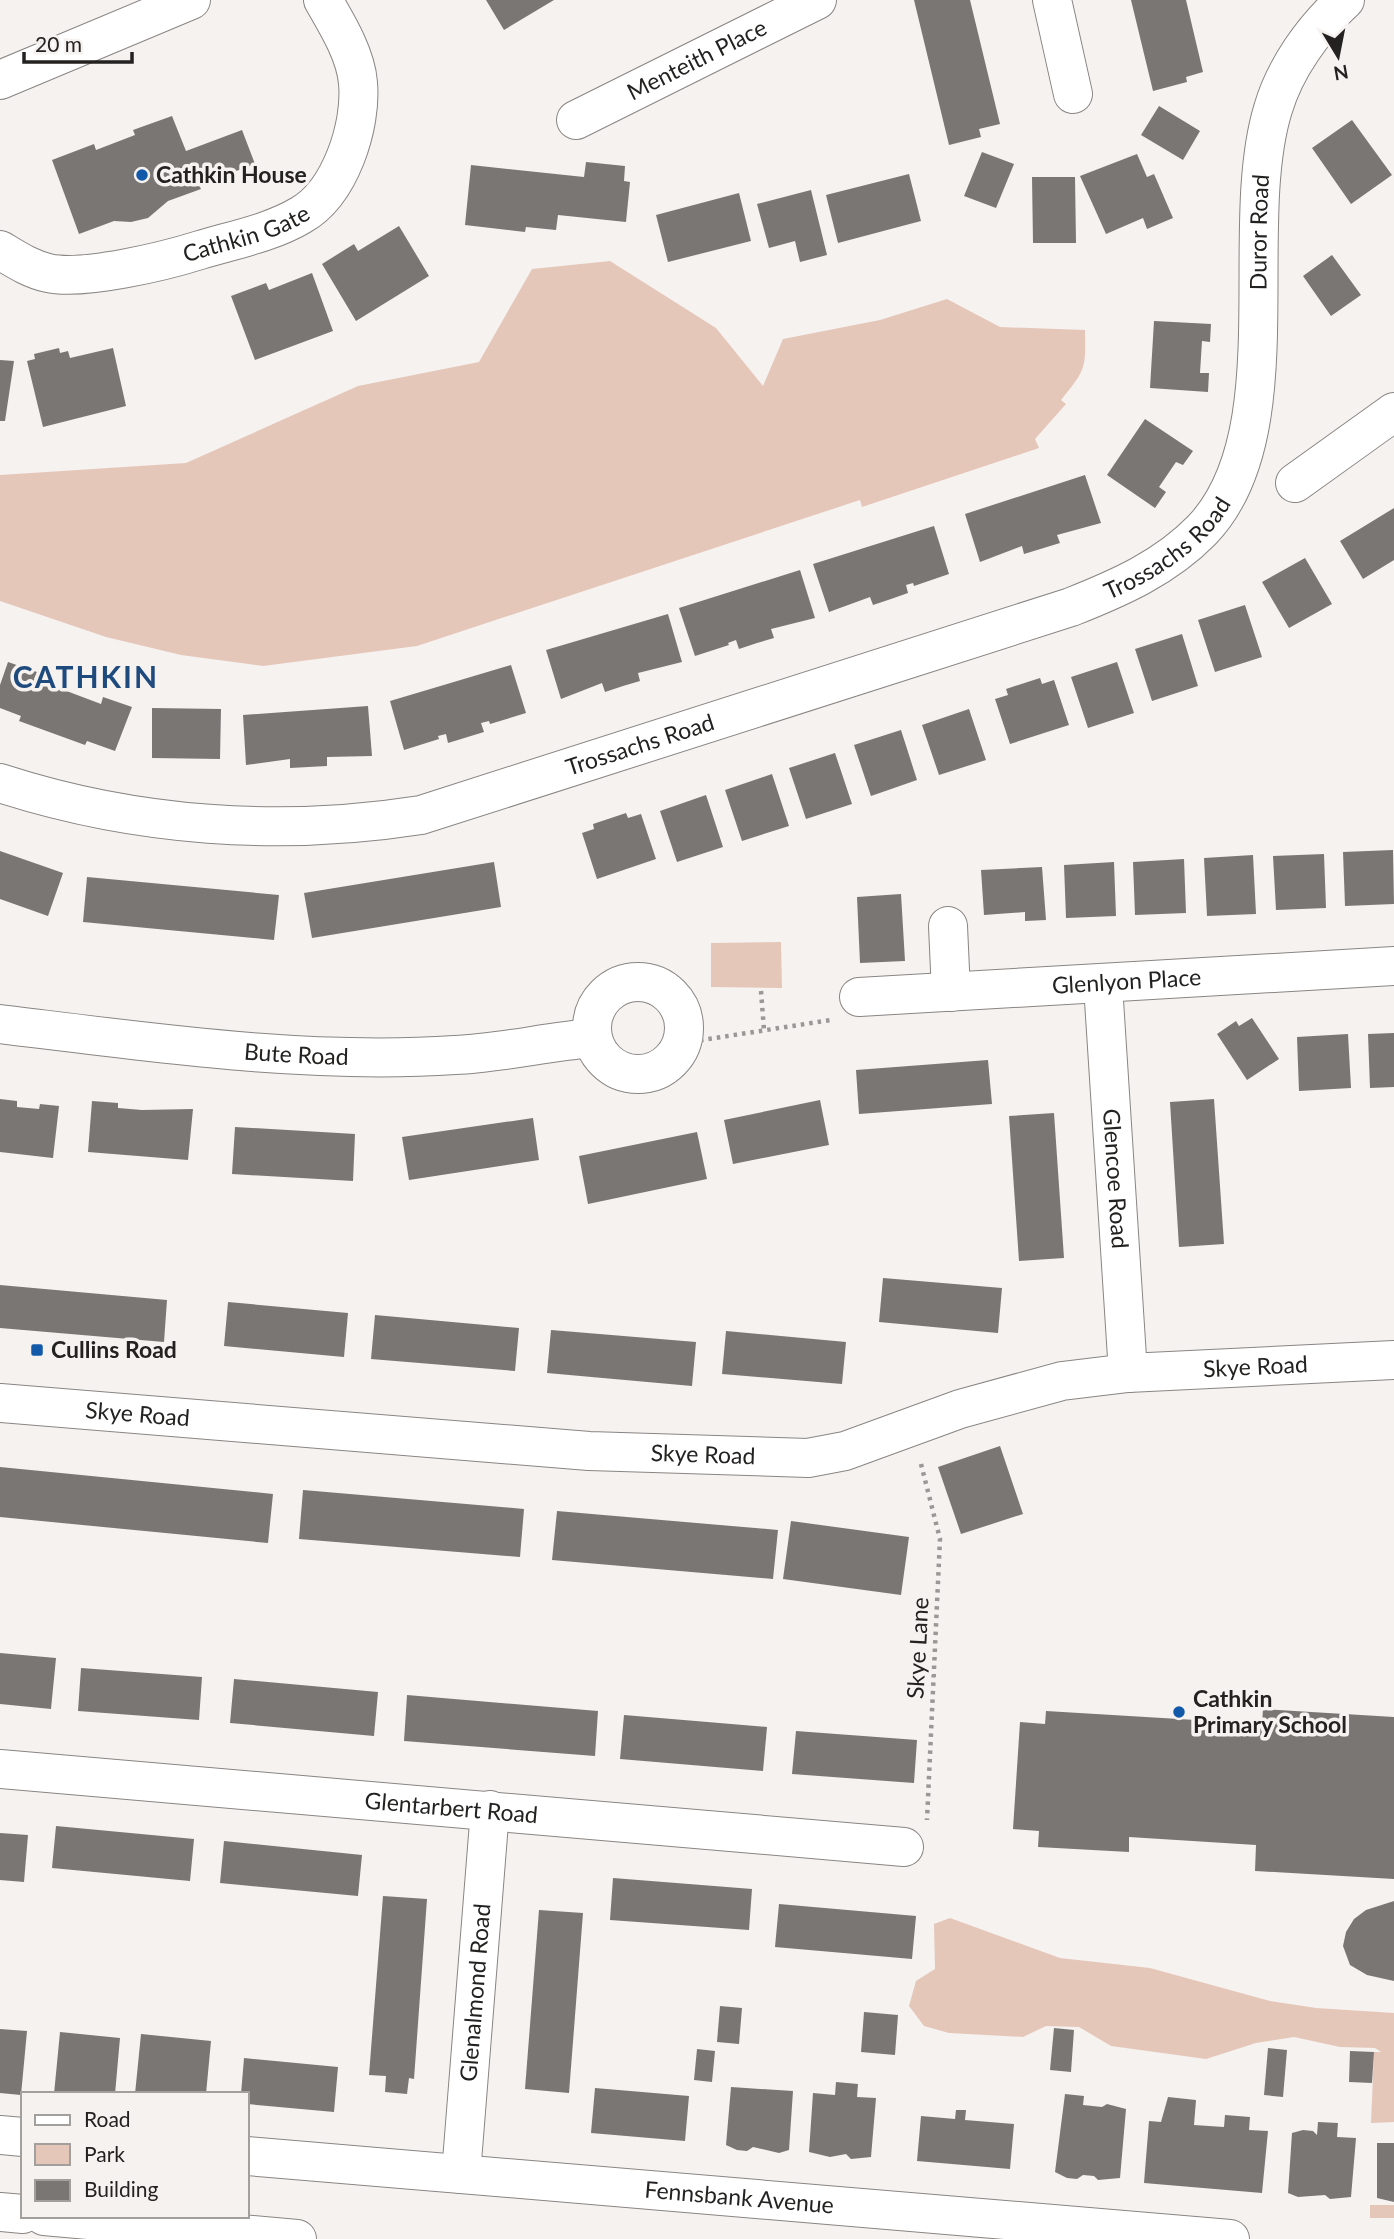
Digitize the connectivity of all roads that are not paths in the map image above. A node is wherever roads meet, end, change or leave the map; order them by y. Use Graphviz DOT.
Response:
graph roads {
  1 [pos="191,0"];
  2 [pos="323,0"];
  3 [pos="817,0"];
  4 [pos="1052,0"];
  5 [pos="1345,0"];
  6 [pos="0,80"];
  7 [pos="1073,94"];
  8 [pos="576,120"];
  9 [pos="0,250"];
  10 [pos="1394,412"];
  11 [pos="1295,483"];
  12 [pos="1231,487"];
  13 [pos="0,783"];
  14 [pos="948,926"];
  15 [pos="1394,966"];
  16 [pos="1103,985"];
  17 [pos="951,992"];
  18 [pos="859,997"];
  19 [pos="0,1024"];
  20 [pos="592,1038"];
  21 [pos="1394,1360"];
  22 [pos="1128,1373"];
  23 [pos="0,1403"];
  24 [pos="0,1769"];
  25 [pos="490,1811"];
  26 [pos="904,1847"];
  27 [pos="0,2135"];
  28 [pos="21,2137"];
  29 [pos="248,2156"];
  30 [pos="461,2174"];
  31 [pos="0,2212"];
  32 [pos="21,2214"];
  33 [pos="66,2218"];
  34 [pos="297,2239"];
  35 [pos="1230,2239"];
  1 -- 6 [label="street"];
  2 -- 9 [label="street, Cathkin Gate"];
  3 -- 8 [label="street, Menteith Place"];
  4 -- 7 [label="street"];
  5 -- 12 [label="street, Duror Road"];
  10 -- 11 [label="street"];
  12 -- 13 [label="street, Trossachs Road"];
  14 -- 17 [label="street"];
  15 -- 16 [label="street, Glenlyon Place"];
  16 -- 17 [label="street, Glenlyon Place"];
  16 -- 22 [label="street, Glencoe Road"];
  17 -- 18 [label="street, Glenlyon Place"];
  19 -- 20 [label="street, Bute Road"];
  20 -- 20 [label="street"];
  21 -- 22 [label="street, Skye Road"];
  22 -- 23 [label="street, Skye Road"];
  24 -- 25 [label="street, Glentarbert Road"];
  25 -- 26 [label="street, Glentarbert Road"];
  25 -- 30 [label="street, Glenalmond Road"];
  27 -- 28 [label="street"];
  29 -- 30 [label="street, Fennsbank Avenue"];
  30 -- 35 [label="street, Fennsbank Avenue"];
  31 -- 32 [label="street"];
  33 -- 34 [label="street"];
}
